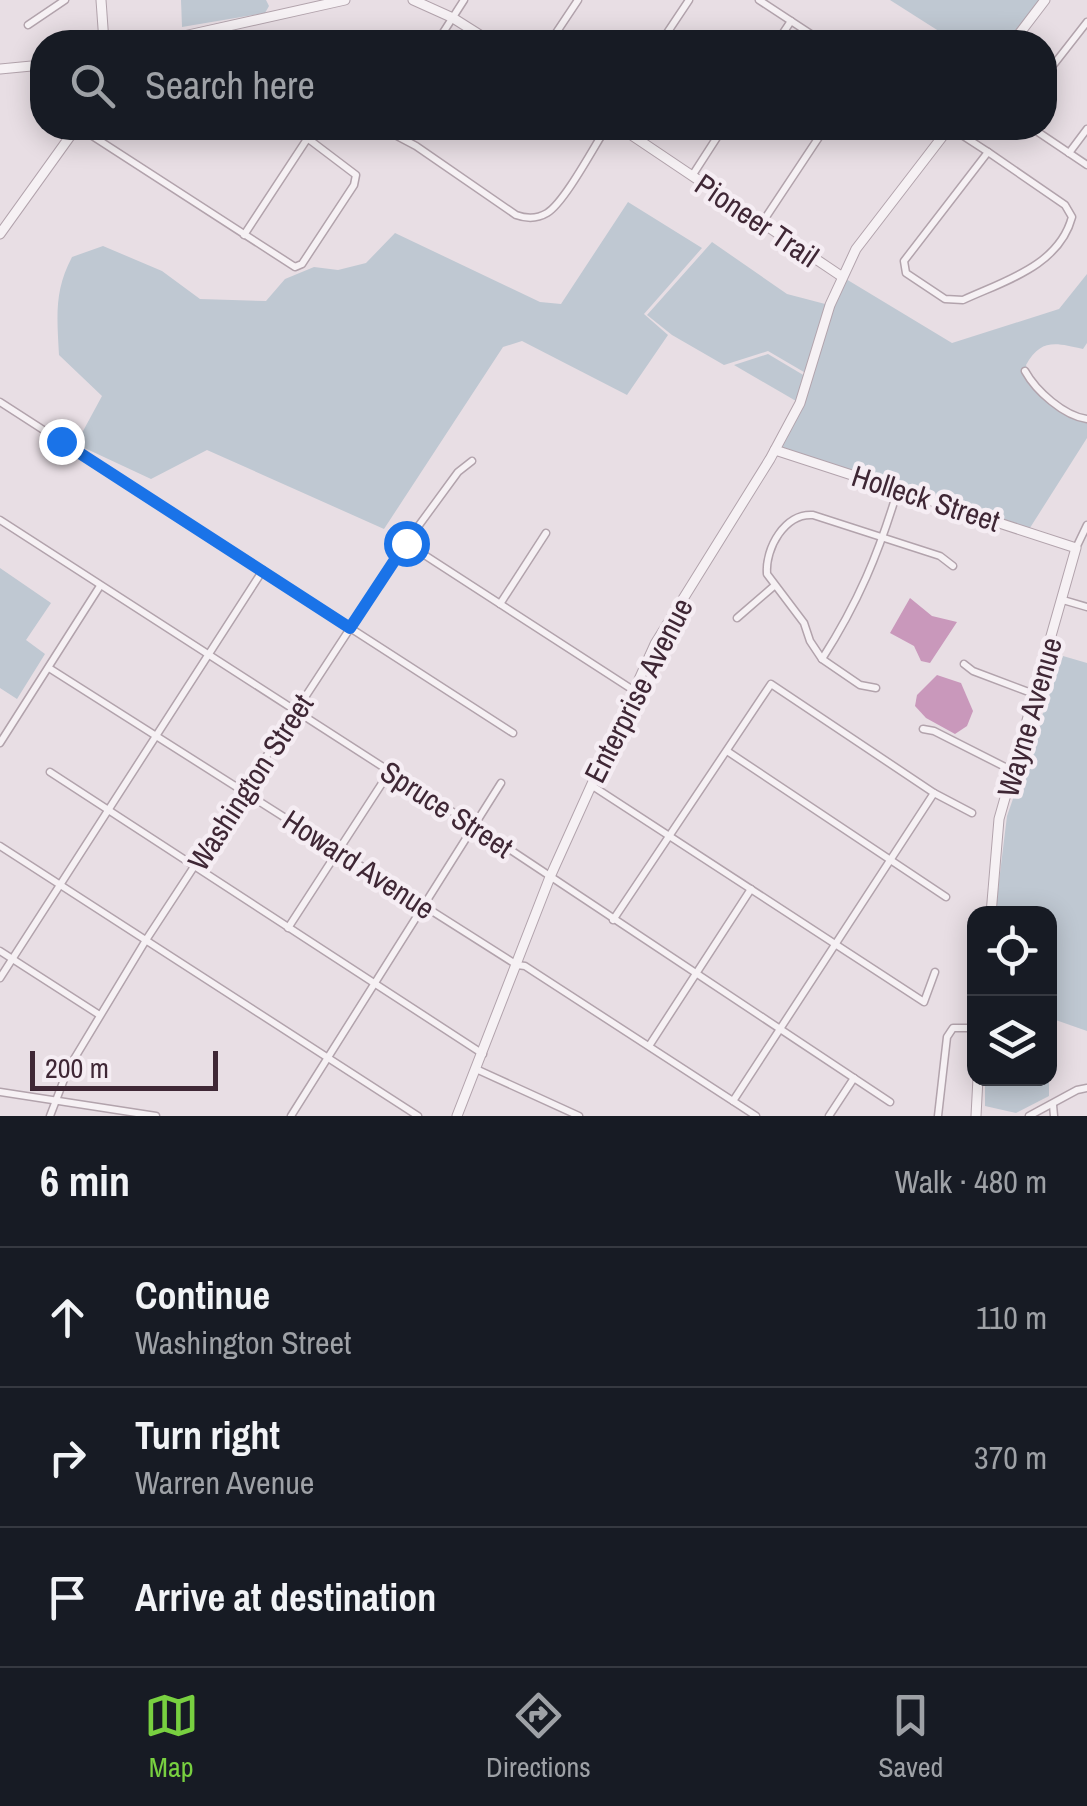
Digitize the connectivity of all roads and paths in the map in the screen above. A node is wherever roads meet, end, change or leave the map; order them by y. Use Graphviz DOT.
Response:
graph roads {
  1 [pos="65,0"];
  2 [pos="101,0"];
  3 [pos="345,0"];
  4 [pos="413,0"];
  5 [pos="464,0"];
  6 [pos="578,0"];
  7 [pos="689,0"];
  8 [pos="759,0"];
  9 [pos="1045,0"];
  10 [pos="453,18"];
  11 [pos="791,21"];
  12 [pos="1087,22"];
  13 [pos="28,25"];
  14 [pos="103,30"];
  15 [pos="216,30"];
  16 [pos="445,30"];
  17 [pos="472,30"];
  18 [pos="558,30"];
  19 [pos="669,30"];
  20 [pos="785,30"];
  21 [pos="805,30"];
  22 [pos="1022,30"];
  23 [pos="1057,60"];
  24 [pos="30,66"];
  25 [pos="0,69"];
  26 [pos="1087,130"];
  27 [pos="69,140"];
  28 [pos="97,140"];
  29 [pos="306,140"];
  30 [pos="405,140"];
  31 [pos="598,140"];
  32 [pos="639,140"];
  33 [pos="715,140"];
  34 [pos="818,140"];
  35 [pos="940,140"];
  36 [pos="968,140"];
  37 [pos="1050,140"];
  38 [pos="988,152"];
  39 [pos="1069,153"];
  40 [pos="1087,165"];
  41 [pos="692,176"];
  42 [pos="762,223"];
  43 [pos="0,234"];
  44 [pos="244,235"];
  45 [pos="841,276"];
  46 [pos="1026,370"];
  47 [pos="0,402"];
  48 [pos="1087,418"];
  49 [pos="775,450"];
  50 [pos="472,461"];
  51 [pos="898,488"];
  52 [pos="0,520"];
  53 [pos="1087,525"];
  54 [pos="546,533"];
  55 [pos="884,537"];
  56 [pos="406,543"];
  57 [pos="1076,548"];
  58 [pos="952,566"];
  59 [pos="263,570"];
  60 [pos="100,586"];
  61 [pos="774,586"];
  62 [pos="1064,600"];
  63 [pos="500,604"];
  64 [pos="1087,608"];
  65 [pos="737,618"];
  66 [pos="350,628"];
  67 [pos="207,656"];
  68 [pos="822,658"];
  69 [pos="964,664"];
  70 [pos="49,668"];
  71 [pos="876,688"];
  72 [pos="633,690"];
  73 [pos="1034,694"];
  74 [pos="296,710"];
  75 [pos="922,729"];
  76 [pos="514,733"];
  77 [pos="155,736"];
  78 [pos="0,743"];
  79 [pos="726,750"];
  80 [pos="390,771"];
  81 [pos="1013,771"];
  82 [pos="50,772"];
  83 [pos="500,783"];
  84 [pos="590,784"];
  85 [pos="244,792"];
  86 [pos="934,793"];
  87 [pos="108,810"];
  88 [pos="972,813"];
  89 [pos="473,825"];
  90 [pos="667,836"];
  91 [pos="0,846"];
  92 [pos="338,850"];
  93 [pos="891,860"];
  94 [pos="195,867"];
  95 [pos="550,877"];
  96 [pos="60,885"];
  97 [pos="751,889"];
  98 [pos="946,896"];
  99 [pos="424,906"];
  100 [pos="991,906"];
  101 [pos="613,920"];
  102 [pos="288,928"];
  103 [pos="146,940"];
  104 [pos="836,945"];
  105 [pos="0,951"];
  106 [pos="12,959"];
  107 [pos="517,965"];
  108 [pos="935,972"];
  109 [pos="697,974"];
  110 [pos="0,978"];
  111 [pos="374,984"];
  112 [pos="98,1014"];
  113 [pos="967,1028"];
  114 [pos="780,1029"];
  115 [pos="649,1046"];
  116 [pos="482,1054"];
  117 [pos="326,1058"];
  118 [pos="476,1069"];
  119 [pos="854,1078"];
  120 [pos="978,1086"];
  121 [pos="1087,1088"];
  122 [pos="0,1092"];
  123 [pos="55,1100"];
  124 [pos="733,1101"];
  125 [pos="890,1102"];
  126 [pos="1053,1105"];
  127 [pos="50,1116"];
  128 [pos="156,1116"];
  129 [pos="291,1116"];
  130 [pos="418,1116"];
  131 [pos="457,1116"];
  132 [pos="579,1116"];
  133 [pos="756,1116"];
  134 [pos="829,1116"];
  135 [pos="938,1116"];
  136 [pos="976,1116"];
  137 [pos="1029,1116"];
  138 [pos="1054,1116"];
  1 -- 13 [label="street"];
  2 -- 14 [label="street"];
  3 -- 15 [label="street"];
  4 -- 10 [label="street"];
  5 -- 10 [label="street"];
  6 -- 18 [label="street"];
  7 -- 19 [label="street"];
  8 -- 11 [label="street"];
  9 -- 22 [label="street"];
  10 -- 16 [label="street"];
  10 -- 17 [label="street"];
  11 -- 20 [label="street"];
  11 -- 21 [label="street"];
  12 -- 23 [label="street"];
  24 -- 25 [label="street"];
  26 -- 39 [label="street"];
  27 -- 43 [label="street"];
  28 -- 44 [label="street"];
  29 -- 44 [label="street"];
  29 -- 44 [label="street"];
  30 -- 31 [label="street"];
  32 -- 41 [label="street, Pioneer Trail"];
  33 -- 41 [label="street"];
  34 -- 42 [label="street"];
  35 -- 45 [label="street, Pioneer Trail"];
  36 -- 38 [label="street"];
  37 -- 39 [label="street"];
  38 -- 38 [label="street"];
  39 -- 40 [label="street"];
  41 -- 42 [label="street, Pioneer Trail"];
  42 -- 45 [label="street, Pioneer Trail"];
  45 -- 49 [label="street, Enterprise Avenue"];
  46 -- 48 [label="street"];
  47 -- 59 [label="street"];
  49 -- 51 [label="street, Holleck Street"];
  49 -- 72 [label="street, Enterprise Avenue"];
  50 -- 56 [label="street, Washington Street"];
  51 -- 55 [label="street"];
  51 -- 57 [label="street, Holleck Street"];
  52 -- 60 [label="street, Spruce Street"];
  53 -- 57 [label="street, Wayne Avenue"];
  54 -- 63 [label="street"];
  55 -- 58 [label="street"];
  55 -- 61 [label="street"];
  55 -- 68 [label="street"];
  56 -- 63 [label="street"];
  56 -- 66 [label="street, Washington Street"];
  57 -- 62 [label="street, Wayne Avenue"];
  59 -- 66 [label="street"];
  59 -- 67 [label="street"];
  60 -- 67 [label="street, Spruce Street"];
  60 -- 70 [label="street"];
  61 -- 65 [label="street"];
  61 -- 68 [label="street"];
  62 -- 64 [label="street"];
  62 -- 73 [label="street, Wayne Avenue"];
  63 -- 72 [label="street"];
  66 -- 74 [label="street, Washington Street"];
  66 -- 76 [label="street"];
  67 -- 74 [label="street, Spruce Street"];
  67 -- 77 [label="street"];
  68 -- 71 [label="street"];
  69 -- 73 [label="street"];
  70 -- 77 [label="street, Howard Avenue"];
  70 -- 78 [label="street"];
  72 -- 84 [label="street, Enterprise Avenue"];
  73 -- 81 [label="street, Wayne Avenue"];
  74 -- 80 [label="street, Spruce Street"];
  74 -- 85 [label="street, Washington Street"];
  75 -- 81 [label="street"];
  77 -- 85 [label="street, Howard Avenue"];
  77 -- 87 [label="street"];
  79 -- 86 [label="street"];
  79 -- 90 [label="street"];
  79 -- 93 [label="street"];
  80 -- 89 [label="street, Spruce Street"];
  80 -- 92 [label="street"];
  81 -- 100 [label="street, Wayne Avenue"];
  82 -- 87 [label="street"];
  83 -- 89 [label="street"];
  84 -- 90 [label="street"];
  84 -- 95 [label="street, Enterprise Avenue"];
  85 -- 92 [label="street, Howard Avenue"];
  85 -- 94 [label="street, Washington Street"];
  86 -- 88 [label="street"];
  86 -- 93 [label="street"];
  87 -- 94 [label="street"];
  87 -- 96 [label="street"];
  89 -- 95 [label="street, Spruce Street"];
  89 -- 99 [label="street"];
  90 -- 97 [label="street"];
  90 -- 101 [label="street"];
  91 -- 96 [label="street"];
  92 -- 99 [label="street, Howard Avenue"];
  92 -- 102 [label="street"];
  93 -- 98 [label="street"];
  93 -- 104 [label="street"];
  94 -- 102 [label="street"];
  94 -- 103 [label="street, Washington Street"];
  95 -- 101 [label="street, Spruce Street"];
  95 -- 107 [label="street, Enterprise Avenue"];
  96 -- 103 [label="street"];
  96 -- 106 [label="street"];
  97 -- 104 [label="street"];
  97 -- 109 [label="street"];
  99 -- 107 [label="street, Howard Avenue"];
  99 -- 111 [label="street"];
  101 -- 109 [label="street, Spruce Street"];
  102 -- 111 [label="street"];
  103 -- 112 [label="street, Washington Street"];
  103 -- 117 [label="street"];
  104 -- 108 [label="street"];
  104 -- 114 [label="street"];
  105 -- 106 [label="street"];
  106 -- 110 [label="street"];
  106 -- 112 [label="street"];
  107 -- 115 [label="street, Howard Avenue"];
  107 -- 116 [label="street, Enterprise Avenue"];
  109 -- 114 [label="street, Spruce Street"];
  109 -- 115 [label="street"];
  111 -- 116 [label="street"];
  111 -- 117 [label="street"];
  112 -- 123 [label="street, Washington Street"];
  113 -- 135 [label="street"];
  114 -- 119 [label="street, Spruce Street"];
  114 -- 124 [label="street"];
  115 -- 124 [label="street, Howard Avenue"];
  116 -- 118 [label="street, Enterprise Avenue"];
  117 -- 129 [label="street"];
  117 -- 130 [label="street"];
  118 -- 131 [label="street, Enterprise Avenue"];
  118 -- 132 [label="street"];
  119 -- 125 [label="street, Spruce Street"];
  119 -- 134 [label="street"];
  120 -- 136 [label="street"];
  121 -- 126 [label="street"];
  122 -- 123 [label="street"];
  123 -- 127 [label="street, Washington Street"];
  123 -- 128 [label="street"];
  124 -- 133 [label="street, Howard Avenue"];
  126 -- 137 [label="street"];
  126 -- 138 [label="street"];
}
